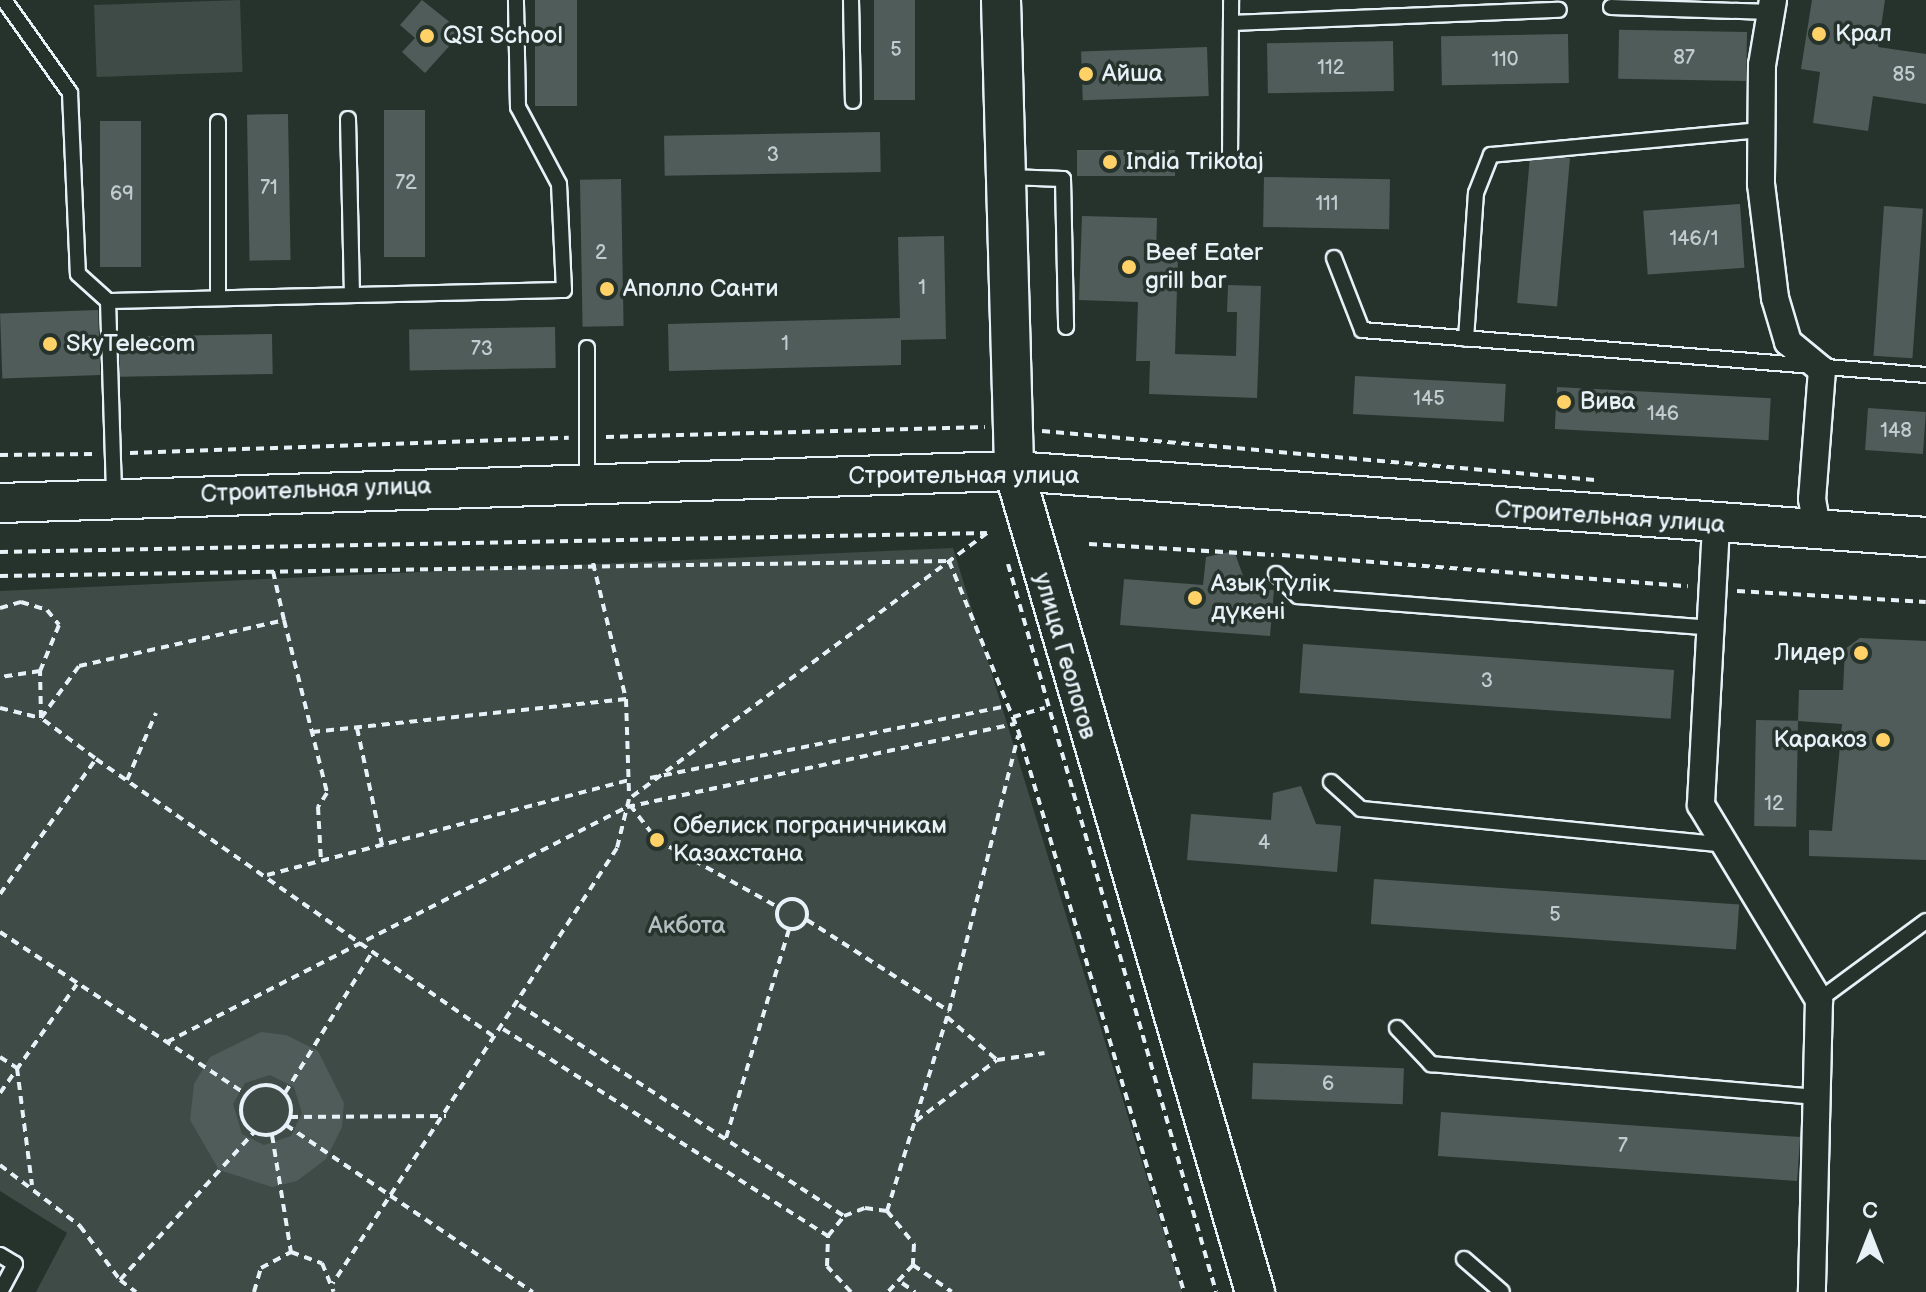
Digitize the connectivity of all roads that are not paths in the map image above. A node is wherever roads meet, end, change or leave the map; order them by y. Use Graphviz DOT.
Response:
graph roads {
  1 [pos="4,0"];
  2 [pos="516,0"];
  3 [pos="851,0"];
  4 [pos="1001,0"];
  5 [pos="1231,0"];
  6 [pos="1772,6"];
  7 [pos="1611,7"];
  8 [pos="1559,10"];
  9 [pos="1231,23"];
  10 [pos="853,101"];
  11 [pos="348,119"];
  12 [pos="218,122"];
  13 [pos="1762,130"];
  14 [pos="1230,159"];
  15 [pos="1005,177"];
  16 [pos="1334,258"];
  17 [pos="352,295"];
  18 [pos="218,298"];
  19 [pos="108,301"];
  20 [pos="1066,327"];
  21 [pos="1466,339"];
  22 [pos="587,348"];
  23 [pos="1822,370"];
  24 [pos="1926,375"];
  25 [pos="1014,471"];
  26 [pos="587,482"];
  27 [pos="114,495"];
  28 [pos="0,503"];
  29 [pos="1716,526"];
  30 [pos="1818,532"];
  31 [pos="1926,537"];
  32 [pos="1276,574"];
  33 [pos="1712,628"];
  34 [pos="1331,782"];
  35 [pos="1720,844"];
  36 [pos="1926,921"];
  37 [pos="1819,1000"];
  38 [pos="1397,1028"];
  39 [pos="1819,1097"];
  40 [pos="0,1255"];
  41 [pos="1464,1259"];
  42 [pos="0,1292"];
  43 [pos="1255,1292"];
  44 [pos="1502,1292"];
  45 [pos="1812,1292"];
  1 -- 19 [label="lane"];
  2 -- 17 [label="lane"];
  3 -- 10 [label="lane"];
  4 -- 15 [label="main road, улица Геологов"];
  5 -- 9 [label="lane"];
  6 -- 7 [label="lane"];
  6 -- 13 [label="street"];
  8 -- 9 [label="lane"];
  9 -- 14 [label="lane"];
  11 -- 17 [label="lane"];
  12 -- 18 [label="lane"];
  13 -- 21 [label="lane"];
  13 -- 23 [label="street"];
  15 -- 20 [label="lane"];
  15 -- 25 [label="main road, улица Геологов"];
  16 -- 21 [label="lane"];
  17 -- 18 [label="lane"];
  18 -- 19 [label="lane"];
  19 -- 27 [label="lane"];
  21 -- 23 [label="lane"];
  22 -- 26 [label="lane"];
  23 -- 24 [label="lane"];
  23 -- 30 [label="street"];
  25 -- 26 [label="main road, Строительная улица"];
  25 -- 29 [label="main road, Строительная улица"];
  25 -- 43 [label="main road, улица Геологов"];
  26 -- 27 [label="main road, Строительная улица"];
  27 -- 28 [label="main road, Строительная улица"];
  29 -- 30 [label="main road, Строительная улица"];
  29 -- 33 [label="street"];
  30 -- 31 [label="main road, Строительная улица"];
  32 -- 33 [label="lane"];
  33 -- 35 [label="street"];
  34 -- 35 [label="lane"];
  35 -- 37 [label="street"];
  36 -- 37 [label="lane"];
  37 -- 39 [label="street"];
  38 -- 39 [label="lane"];
  39 -- 45 [label="street"];
  40 -- 42 [label="lane"];
  41 -- 44 [label="lane"];
}
